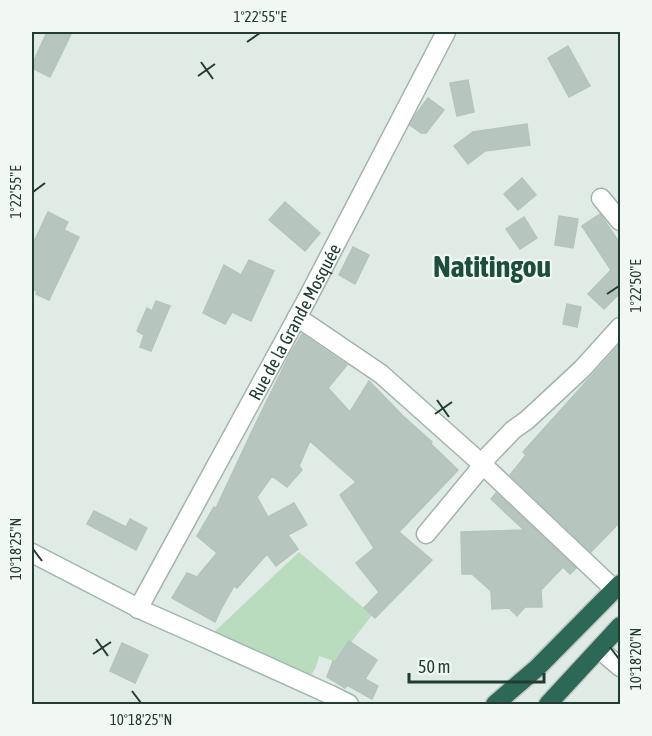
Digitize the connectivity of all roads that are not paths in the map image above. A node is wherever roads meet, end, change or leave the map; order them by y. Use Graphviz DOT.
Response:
graph roads {
  1 [pos="446,32"];
  2 [pos="601,198"];
  3 [pos="621,221"];
  4 [pos="297,317"];
  5 [pos="621,327"];
  6 [pos="483,465"];
  7 [pos="426,534"];
  8 [pos="32,553"];
  9 [pos="618,587"];
  10 [pos="138,609"];
  11 [pos="621,626"];
  12 [pos="599,649"];
  13 [pos="621,667"];
  14 [pos="349,705"];
  15 [pos="495,705"];
  16 [pos="548,705"];
  1 -- 4 [label="street, Rue de la Grande Mosquée"];
  2 -- 3 [label="street"];
  4 -- 6 [label="street"];
  4 -- 10 [label="street, Rue de la Grande Mosquée"];
  5 -- 6 [label="street"];
  6 -- 7 [label="street"];
  6 -- 9 [label="street"];
  8 -- 10 [label="street"];
  9 -- 15 [label="highway"];
  10 -- 14 [label="street"];
  11 -- 12 [label="highway"];
  12 -- 13 [label="street"];
  12 -- 16 [label="highway"];
}
